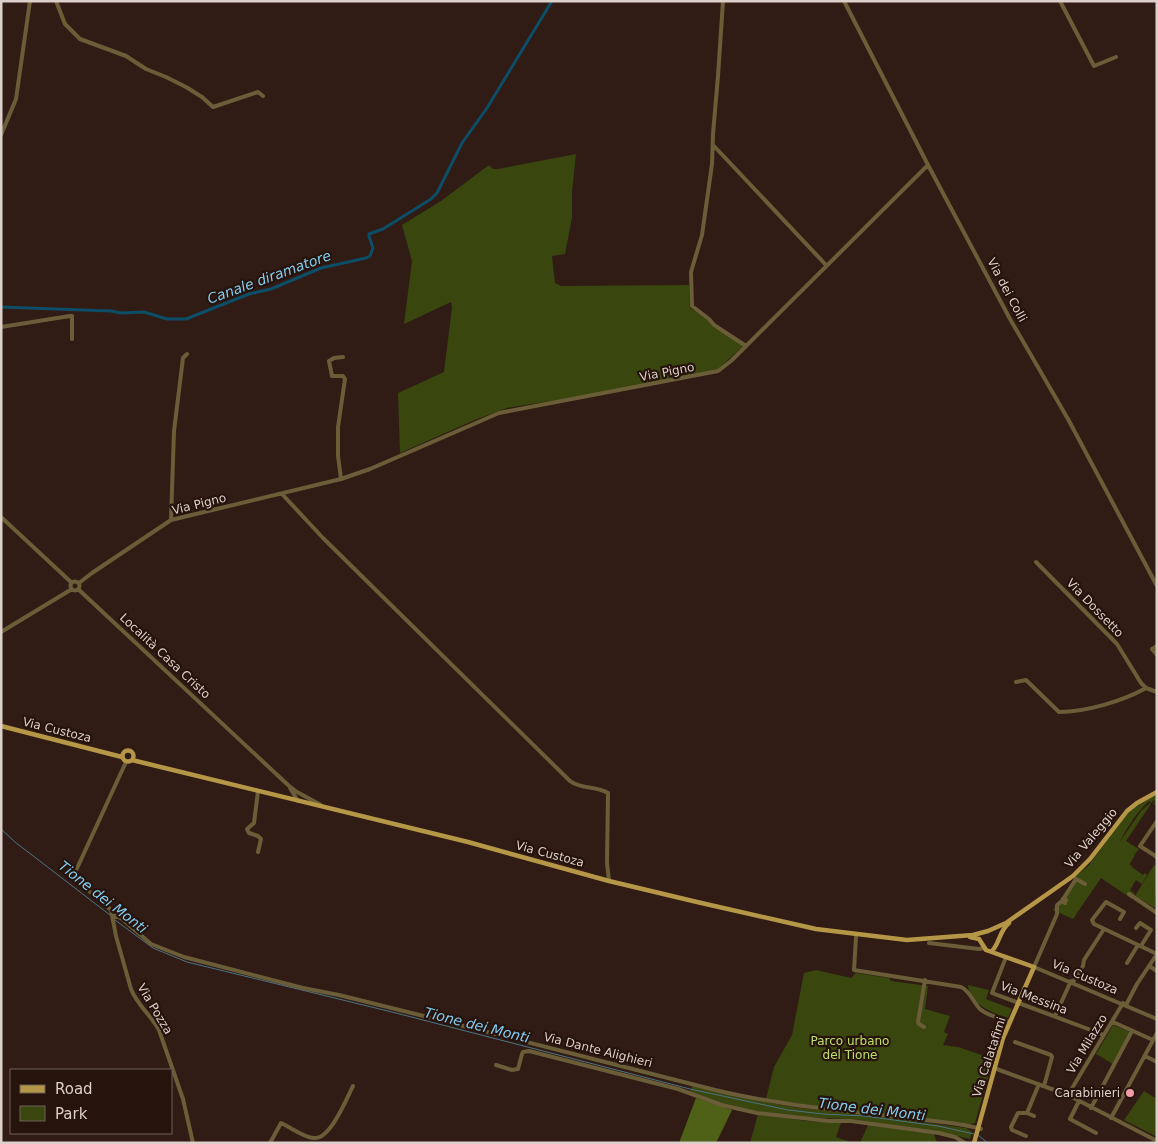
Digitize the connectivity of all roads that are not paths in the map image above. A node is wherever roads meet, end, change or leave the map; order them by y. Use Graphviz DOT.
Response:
graph roads {
  1 [pos="30,1"];
  2 [pos="56,1"];
  3 [pos="722,1"];
  4 [pos="844,1"];
  5 [pos="1060,1"];
  6 [pos="1116,57"];
  7 [pos="263,96"];
  8 [pos="1,134"];
  9 [pos="712,144"];
  10 [pos="928,165"];
  11 [pos="826,265"];
  12 [pos="1,328"];
  13 [pos="72,339"];
  14 [pos="746,346"];
  15 [pos="187,354"];
  16 [pos="343,357"];
  17 [pos="341,479"];
  18 [pos="282,494"];
  19 [pos="1,517"];
  20 [pos="171,520"];
  21 [pos="1036,562"];
  22 [pos="72,583"];
  23 [pos="79,583"];
  24 [pos="1157,586"];
  25 [pos="72,589"];
  26 [pos="78,589"];
  27 [pos="1,632"];
  28 [pos="1157,646"];
  29 [pos="1157,655"];
  30 [pos="1016,682"];
  31 [pos="1146,688"];
  32 [pos="1157,692"];
  33 [pos="1,726"];
  34 [pos="126,751"];
  35 [pos="108,753"];
  36 [pos="133,754"];
  37 [pos="122,757"];
  38 [pos="132,760"];
  39 [pos="126,762"];
  40 [pos="145,763"];
  41 [pos="288,785"];
  42 [pos="290,789"];
  43 [pos="258,791"];
  44 [pos="297,792"];
  45 [pos="1157,792"];
  46 [pos="287,799"];
  47 [pos="298,801"];
  48 [pos="332,809"];
  49 [pos="1157,821"];
  50 [pos="258,852"];
  51 [pos="1157,857"];
  52 [pos="609,881"];
  53 [pos="1085,884"];
  54 [pos="1130,894"];
  55 [pos="1157,913"];
  56 [pos="113,915"];
  57 [pos="1016,916"];
  58 [pos="1120,919"];
  59 [pos="1136,928"];
  60 [pos="1104,929"];
  61 [pos="988,931"];
  62 [pos="856,937"];
  63 [pos="954,937"];
  64 [pos="929,943"];
  65 [pos="997,944"];
  66 [pos="984,946"];
  67 [pos="1139,946"];
  68 [pos="992,951"];
  69 [pos="1157,954"];
  70 [pos="1005,956"];
  71 [pos="1127,963"];
  72 [pos="1149,966"];
  73 [pos="1034,967"];
  74 [pos="1157,971"];
  75 [pos="925,980"];
  76 [pos="1072,982"];
  77 [pos="1019,1002"];
  78 [pos="1124,1004"];
  79 [pos="1055,1016"];
  80 [pos="1157,1019"];
  81 [pos="1010,1022"];
  82 [pos="1113,1022"];
  83 [pos="924,1027"];
  84 [pos="1132,1031"];
  85 [pos="1157,1033"];
  86 [pos="1104,1035"];
  87 [pos="1153,1040"];
  88 [pos="1016,1042"];
  89 [pos="1145,1056"];
  90 [pos="1157,1062"];
  91 [pos="496,1065"];
  92 [pos="994,1068"];
  93 [pos="1041,1085"];
  94 [pos="353,1086"];
  95 [pos="1068,1095"];
  96 [pos="1079,1101"];
  97 [pos="1091,1108"];
  98 [pos="1027,1113"];
  99 [pos="1034,1116"];
  100 [pos="1111,1118"];
  101 [pos="980,1128"];
  102 [pos="1096,1133"];
  103 [pos="1026,1136"];
  104 [pos="1149,1140"];
  105 [pos="975,1141"];
  106 [pos="1157,1141"];
  107 [pos="193,1143"];
  108 [pos="270,1143"];
  109 [pos="965,1143"];
  1 -- 8 [label="street"];
  2 -- 7 [label="street"];
  3 -- 9 [label="street"];
  4 -- 10 [label="street, Via dei Colli"];
  5 -- 6 [label="street"];
  9 -- 11 [label="street"];
  9 -- 14 [label="street"];
  10 -- 11 [label="street, Via Pigno"];
  10 -- 24 [label="street, Via dei Colli"];
  11 -- 14 [label="street, Via Pigno"];
  12 -- 13 [label="street"];
  14 -- 17 [label="street, Via Pigno"];
  15 -- 20 [label="street"];
  16 -- 17 [label="street"];
  17 -- 18 [label="street, Via Pigno"];
  18 -- 20 [label="street, Via Pigno"];
  18 -- 52 [label="street"];
  19 -- 22 [label="street"];
  20 -- 23 [label="street, Via Pigno"];
  21 -- 31 [label="street, Via Dossetto"];
  22 -- 23 [label="street"];
  22 -- 25 [label="street"];
  23 -- 26 [label="street"];
  25 -- 26 [label="street"];
  25 -- 27 [label="street"];
  26 -- 41 [label="street, Località Casa Cristo"];
  28 -- 29 [label="street"];
  30 -- 31 [label="street"];
  31 -- 32 [label="street"];
  33 -- 35 [label="main road, Via Custoza"];
  34 -- 35 [label="main road, Via Custoza"];
  34 -- 36 [label="main road, Via Custoza"];
  34 -- 37 [label="main road"];
  35 -- 37 [label="main road, Via Custoza"];
  36 -- 38 [label="main road"];
  36 -- 40 [label="main road, Via Custoza"];
  37 -- 39 [label="main road"];
  38 -- 39 [label="main road"];
  38 -- 40 [label="main road, Via Custoza"];
  39 -- 56 [label="street"];
  40 -- 43 [label="main road, Via Custoza"];
  41 -- 42 [label="street"];
  41 -- 44 [label="street"];
  42 -- 46 [label="street"];
  42 -- 47 [label="street"];
  43 -- 46 [label="main road, Via Custoza"];
  43 -- 50 [label="street"];
  44 -- 47 [label="street"];
  44 -- 48 [label="street"];
  45 -- 57 [label="main road, Via Valeggio"];
  46 -- 47 [label="main road, Via Custoza"];
  47 -- 48 [label="main road, Via Custoza"];
  48 -- 52 [label="main road, Via Custoza"];
  49 -- 51 [label="street"];
  52 -- 63 [label="main road, Via Custoza"];
  53 -- 73 [label="street"];
  54 -- 55 [label="street"];
  56 -- 101 [label="street, Via Dante Alighieri"];
  56 -- 107 [label="street, Via Pozza"];
  57 -- 61 [label="main road, Via Custoza"];
  57 -- 65 [label="main road"];
  58 -- 60 [label="street"];
  59 -- 67 [label="street"];
  60 -- 67 [label="street"];
  60 -- 76 [label="street"];
  61 -- 63 [label="main road, Via Custoza"];
  61 -- 65 [label="main road"];
  61 -- 66 [label="main road"];
  62 -- 75 [label="street"];
  63 -- 66 [label="main road, Via Custoza"];
  64 -- 66 [label="street, Via Custoza"];
  65 -- 68 [label="main road"];
  65 -- 70 [label="main road"];
  66 -- 68 [label="main road, Via Custoza"];
  67 -- 69 [label="street"];
  67 -- 71 [label="street"];
  68 -- 70 [label="main road, Via Custoza"];
  69 -- 72 [label="street, Via Milazzo"];
  70 -- 73 [label="main road, Via Custoza"];
  70 -- 77 [label="street, Via Messina"];
  72 -- 74 [label="street"];
  72 -- 78 [label="street, Via Milazzo"];
  73 -- 76 [label="street, Via Custoza"];
  73 -- 77 [label="main road, Via Calatafimi"];
  75 -- 81 [label="street"];
  75 -- 83 [label="street"];
  76 -- 78 [label="street, Via Custoza"];
  76 -- 79 [label="street"];
  77 -- 79 [label="street, Via Messina"];
  77 -- 81 [label="main road, Via Calatafimi"];
  78 -- 80 [label="street, Via Custoza"];
  78 -- 82 [label="street, Via Milazzo"];
  79 -- 86 [label="street, Via Messina"];
  81 -- 92 [label="main road, Via Calatafimi"];
  82 -- 84 [label="street"];
  82 -- 86 [label="street, Via Milazzo"];
  84 -- 87 [label="street"];
  84 -- 97 [label="street"];
  85 -- 87 [label="street"];
  86 -- 95 [label="street, Via Milazzo"];
  87 -- 89 [label="street"];
  88 -- 93 [label="street"];
  89 -- 90 [label="street"];
  89 -- 100 [label="street"];
  91 -- 109 [label="street"];
  92 -- 93 [label="street"];
  92 -- 101 [label="main road, Via Calatafimi"];
  93 -- 95 [label="street"];
  93 -- 98 [label="street"];
  94 -- 108 [label="street"];
  95 -- 96 [label="street"];
  96 -- 97 [label="street"];
  96 -- 102 [label="street"];
  97 -- 100 [label="street"];
  98 -- 99 [label="street"];
  98 -- 103 [label="street"];
  100 -- 104 [label="street"];
  101 -- 105 [label="main road, Via Calatafimi"];
  104 -- 106 [label="street"];
}
